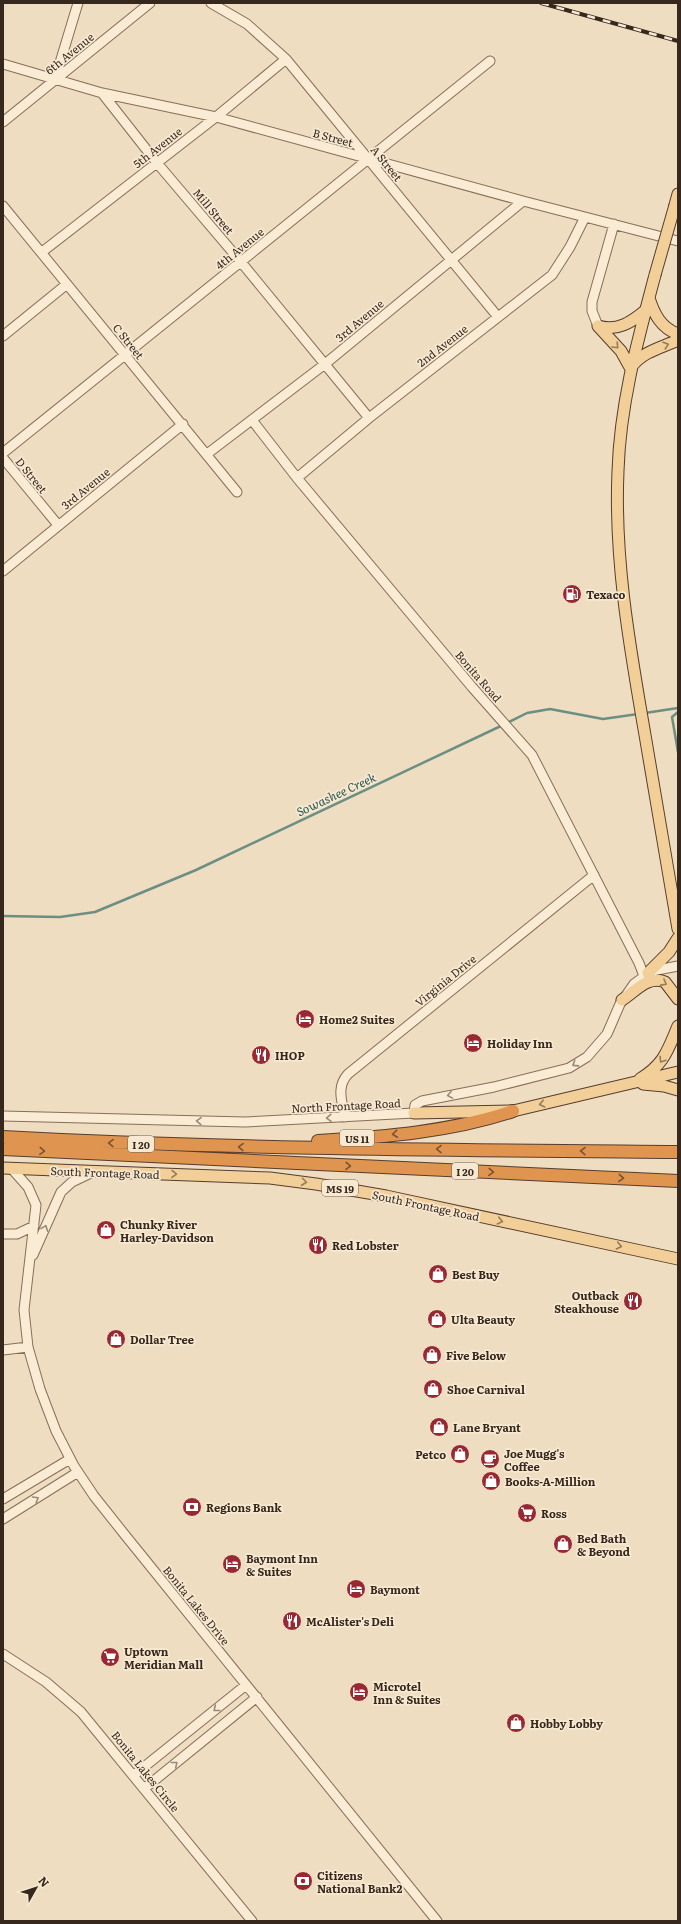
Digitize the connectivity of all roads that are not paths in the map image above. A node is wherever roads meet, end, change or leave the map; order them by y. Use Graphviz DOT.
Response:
graph roads {
  1 [pos="78,3"];
  2 [pos="150,3"];
  3 [pos="211,3"];
  4 [pos="286,59"];
  5 [pos="490,61"];
  6 [pos="3,64"];
  7 [pos="55,79"];
  8 [pos="102,92"];
  9 [pos="216,117"];
  10 [pos="3,122"];
  11 [pos="368,159"];
  12 [pos="157,163"];
  13 [pos="677,200"];
  14 [pos="523,201"];
  15 [pos="3,206"];
  16 [pos="585,217"];
  17 [pos="6,218"];
  18 [pos="614,224"];
  19 [pos="678,241"];
  20 [pos="42,252"];
  21 [pos="450,260"];
  22 [pos="241,262"];
  23 [pos="67,284"];
  24 [pos="649,298"];
  25 [pos="646,310"];
  26 [pos="498,317"];
  27 [pos="598,326"];
  28 [pos="678,334"];
  29 [pos="3,336"];
  30 [pos="678,340"];
  31 [pos="125,356"];
  32 [pos="325,364"];
  33 [pos="631,368"];
  34 [pos="369,418"];
  35 [pos="252,420"];
  36 [pos="183,424"];
  37 [pos="3,453"];
  38 [pos="207,454"];
  39 [pos="3,458"];
  40 [pos="297,478"];
  41 [pos="237,492"];
  42 [pos="58,525"];
  43 [pos="3,571"];
  44 [pos="594,875"];
  45 [pos="678,928"];
  46 [pos="678,938"];
  47 [pos="678,966"];
  48 [pos="646,974"];
  49 [pos="678,999"];
  50 [pos="622,1000"];
  51 [pos="678,1026"];
  52 [pos="678,1072"];
  53 [pos="635,1083"];
  54 [pos="678,1090"];
  55 [pos="513,1110"];
  56 [pos="414,1113"];
  57 [pos="3,1116"];
  58 [pos="345,1117"];
  59 [pos="3,1137"];
  60 [pos="280,1148"];
  61 [pos="3,1149"];
  62 [pos="678,1152"];
  63 [pos="8,1168"];
  64 [pos="94,1172"];
  65 [pos="678,1181"];
  66 [pos="34,1226"];
  67 [pos="3,1234"];
  68 [pos="678,1259"];
  69 [pos="30,1264"];
  70 [pos="28,1347"];
  71 [pos="3,1350"];
  72 [pos="70,1458"];
  73 [pos="78,1472"];
  74 [pos="3,1499"];
  75 [pos="3,1519"];
  76 [pos="3,1654"];
  77 [pos="246,1685"];
  78 [pos="257,1697"];
  79 [pos="134,1775"];
  80 [pos="145,1788"];
  81 [pos="252,1921"];
  82 [pos="437,1921"];
  1 -- 7 [label="street"];
  2 -- 7 [label="street, 6th Avenue"];
  3 -- 4 [label="street, A Street"];
  4 -- 9 [label="street, 5th Avenue"];
  4 -- 11 [label="street, A Street"];
  5 -- 11 [label="street, 4th Avenue"];
  6 -- 7 [label="street, B Street"];
  7 -- 8 [label="street, B Street"];
  7 -- 10 [label="street, 6th Avenue"];
  8 -- 9 [label="street, B Street"];
  8 -- 12 [label="street, Mill Street"];
  9 -- 11 [label="street, B Street"];
  9 -- 12 [label="street, 5th Avenue"];
  11 -- 14 [label="street, B Street"];
  11 -- 21 [label="street, A Street"];
  11 -- 22 [label="street, 4th Avenue"];
  12 -- 20 [label="street, 5th Avenue"];
  12 -- 22 [label="street, Mill Street"];
  13 -- 24 [label="main road, bridge"];
  14 -- 16 [label="street, B Street"];
  14 -- 21 [label="street, 3rd Avenue"];
  15 -- 17 [label="street, C Street"];
  16 -- 18 [label="street, B Street"];
  16 -- 26 [label="street, 2nd Avenue"];
  17 -- 20 [label="street, C Street"];
  18 -- 19 [label="street, B Street"];
  18 -- 27 [label="street"];
  20 -- 23 [label="street, C Street"];
  21 -- 26 [label="street, A Street"];
  21 -- 32 [label="street, 3rd Avenue"];
  22 -- 31 [label="street, 4th Avenue"];
  22 -- 32 [label="street, Mill Street"];
  23 -- 29 [label="street"];
  23 -- 31 [label="street, C Street"];
  24 -- 25 [label="main road"];
  24 -- 28 [label="main road"];
  25 -- 27 [label="main road"];
  25 -- 33 [label="main road"];
  26 -- 34 [label="street, 2nd Avenue"];
  27 -- 33 [label="main road, one-way"];
  33 -- 30 [label="main road, one-way"];
  31 -- 36 [label="street, C Street"];
  31 -- 37 [label="street, 4th Avenue"];
  32 -- 34 [label="street, Mill Street"];
  32 -- 35 [label="street, 3rd Avenue"];
  33 -- 45 [label="main road"];
  34 -- 40 [label="street, 2nd Avenue"];
  35 -- 38 [label="street, 3rd Avenue"];
  35 -- 40 [label="street, Bonita Road"];
  36 -- 38 [label="street, C Street"];
  36 -- 42 [label="street, 3rd Avenue"];
  38 -- 41 [label="street, C Street"];
  39 -- 42 [label="street, D Street"];
  40 -- 44 [label="street, Bonita Road"];
  42 -- 43 [label="street, 3rd Avenue"];
  44 -- 48 [label="street, Bonita Road"];
  44 -- 58 [label="street, Virginia Drive"];
  46 -- 48 [label="main road"];
  47 -- 48 [label="street, North Frontage Road"];
  48 -- 50 [label="street, North Frontage Road"];
  50 -- 49 [label="main road, one-way"];
  50 -- 56 [label="street, North Frontage Road, one-way"];
  51 -- 53 [label="main road, US 11, one-way"];
  52 -- 53 [label="main road"];
  53 -- 54 [label="main road"];
  53 -- 55 [label="main road, US 11, one-way"];
  55 -- 56 [label="main road"];
  55 -- 60 [label="highway, US 11, one-way"];
  56 -- 58 [label="street, North Frontage Road"];
  58 -- 57 [label="street, North Frontage Road, one-way"];
  60 -- 59 [label="highway, I 20, one-way"];
  62 -- 60 [label="highway, I 20, one-way"];
  61 -- 65 [label="highway, I 20, one-way"];
  63 -- 64 [label="main road, South Frontage Road / MS 19"];
  63 -- 66 [label="street"];
  64 -- 68 [label="main road, South Frontage Road / MS 19, one-way"];
  69 -- 64 [label="street, one-way"];
  66 -- 67 [label="street"];
  66 -- 69 [label="street"];
  69 -- 70 [label="street, Bonita Lakes Drive"];
  70 -- 71 [label="street"];
  70 -- 72 [label="street, Bonita Lakes Drive"];
  72 -- 73 [label="street, Bonita Lakes Drive"];
  72 -- 74 [label="street"];
  75 -- 73 [label="street, one-way"];
  73 -- 77 [label="street, Bonita Lakes Drive"];
  76 -- 79 [label="street, Bonita Lakes Circle"];
  77 -- 78 [label="street, Bonita Lakes Drive"];
  77 -- 79 [label="street, one-way"];
  80 -- 78 [label="street, one-way"];
  78 -- 82 [label="street, Bonita Lakes Drive"];
  79 -- 80 [label="street, Bonita Lakes Circle"];
  80 -- 81 [label="street, Bonita Lakes Circle"];
}
